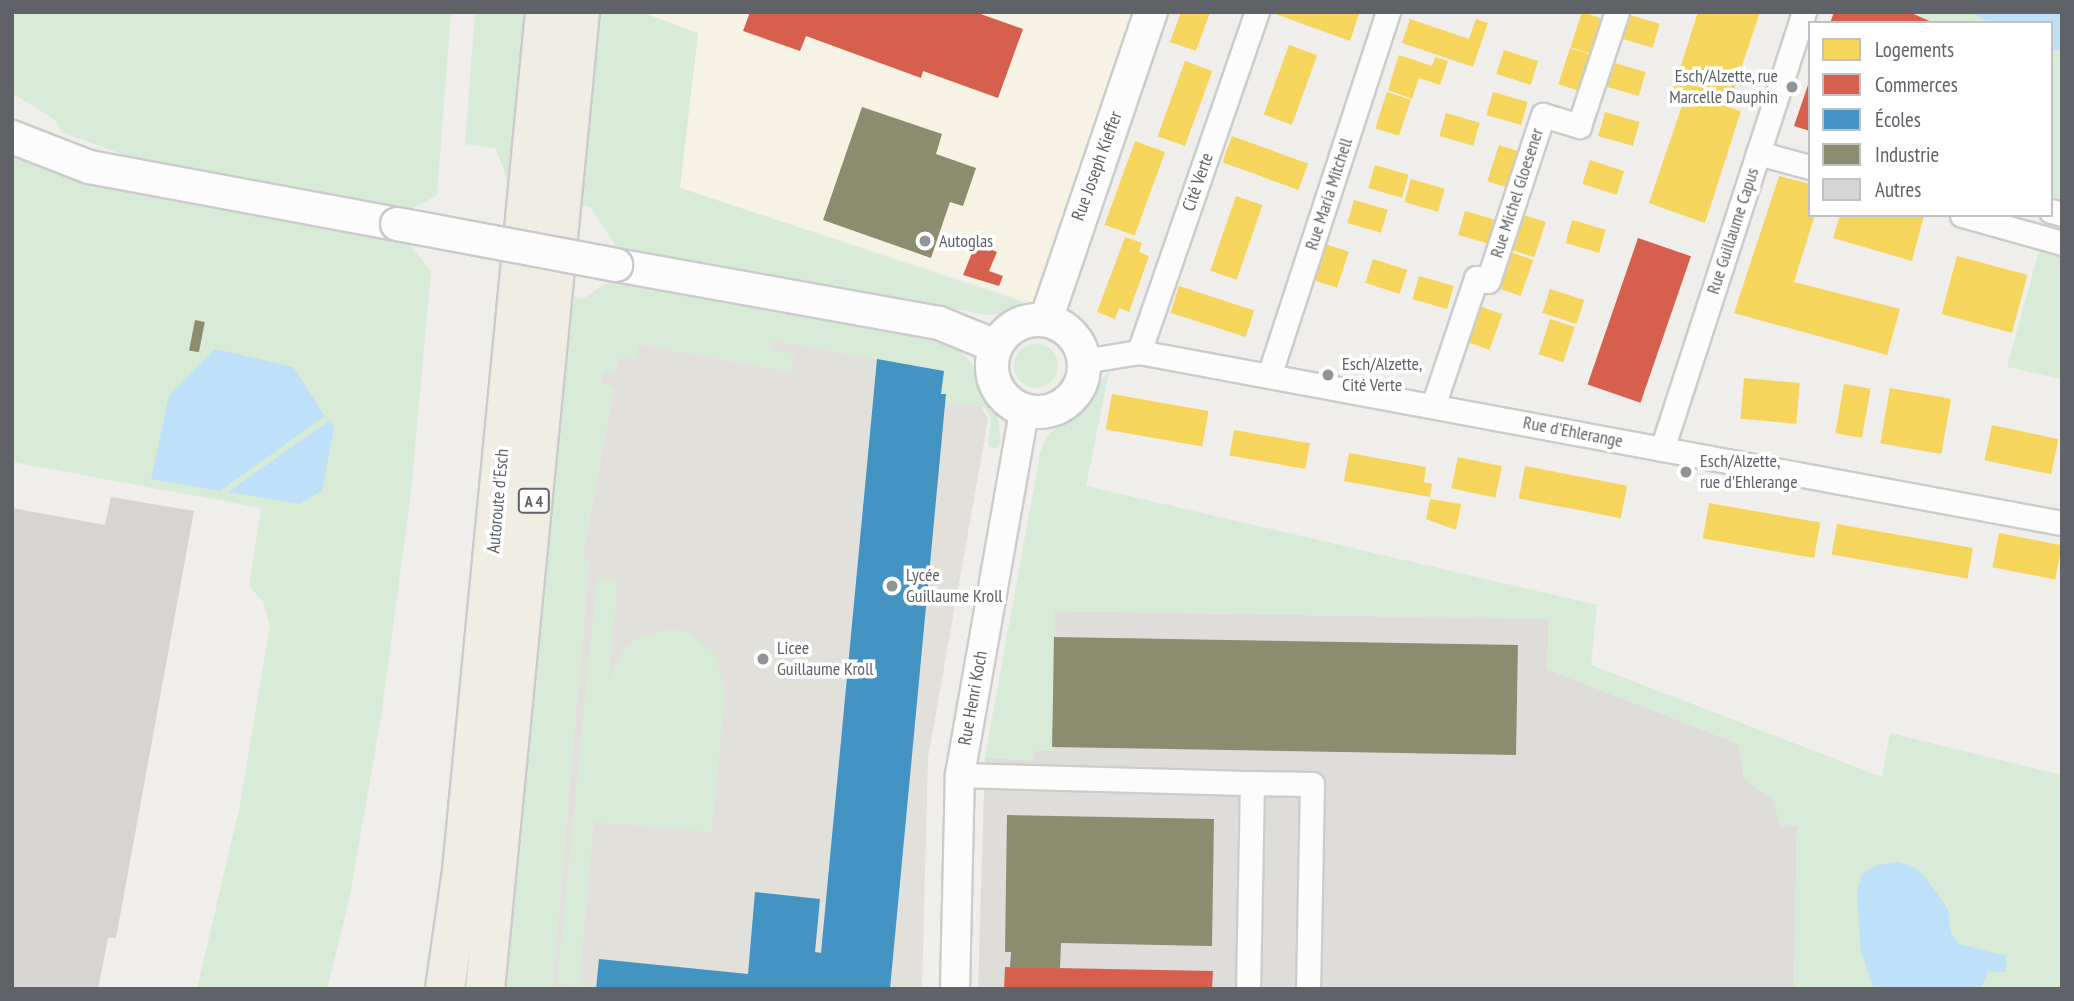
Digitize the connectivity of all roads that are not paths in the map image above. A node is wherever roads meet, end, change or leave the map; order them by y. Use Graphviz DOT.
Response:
graph roads {
  1 [pos="545,12"];
  2 [pos="580,12"];
  3 [pos="1151,12"];
  4 [pos="1257,12"];
  5 [pos="1388,12"];
  6 [pos="1618,12"];
  7 [pos="1804,12"];
  8 [pos="12,137"];
  9 [pos="1758,153"];
  10 [pos="1808,166"];
  11 [pos="1969,217"];
  12 [pos="2062,243"];
  13 [pos="1046,320"];
  14 [pos="995,346"];
  15 [pos="1139,352"];
  16 [pos="1084,361"];
  17 [pos="1269,376"];
  18 [pos="1433,406"];
  19 [pos="1024,411"];
  20 [pos="1662,449"];
  21 [pos="2062,523"];
  22 [pos="960,775"];
  23 [pos="1252,783"];
  24 [pos="445,989"];
  25 [pos="485,989"];
  26 [pos="955,989"];
  27 [pos="1248,989"];
  28 [pos="1308,989"];
  1 -- 24 [label="highway, Autoroute d'Esch / A 4"];
  2 -- 25 [label="highway, Autoroute d'Esch / A 4"];
  3 -- 13 [label="main road, Rue Joseph Kieffer"];
  4 -- 15 [label="street, Cité Verte"];
  5 -- 17 [label="street, Rue Maria Mitchell"];
  6 -- 18 [label="street, Rue Michel Gloesener"];
  7 -- 9 [label="street, Rue Guillaume Capus"];
  8 -- 14 [label="main road, bridge"];
  9 -- 10 [label="street"];
  9 -- 20 [label="street, Rue Guillaume Capus"];
  11 -- 12 [label="street"];
  13 -- 14 [label="main road"];
  13 -- 16 [label="main road"];
  14 -- 19 [label="main road"];
  15 -- 16 [label="street, Rue d'Ehlerange"];
  15 -- 17 [label="street, Rue d'Ehlerange"];
  16 -- 19 [label="main road"];
  17 -- 18 [label="street, Rue d'Ehlerange"];
  18 -- 20 [label="street, Rue d'Ehlerange"];
  19 -- 22 [label="street, Rue Henri Koch"];
  20 -- 21 [label="street, Rue d'Ehlerange"];
  22 -- 23 [label="street"];
  22 -- 26 [label="street, Rue Henri Koch"];
  23 -- 27 [label="street"];
  23 -- 28 [label="street"];
}
